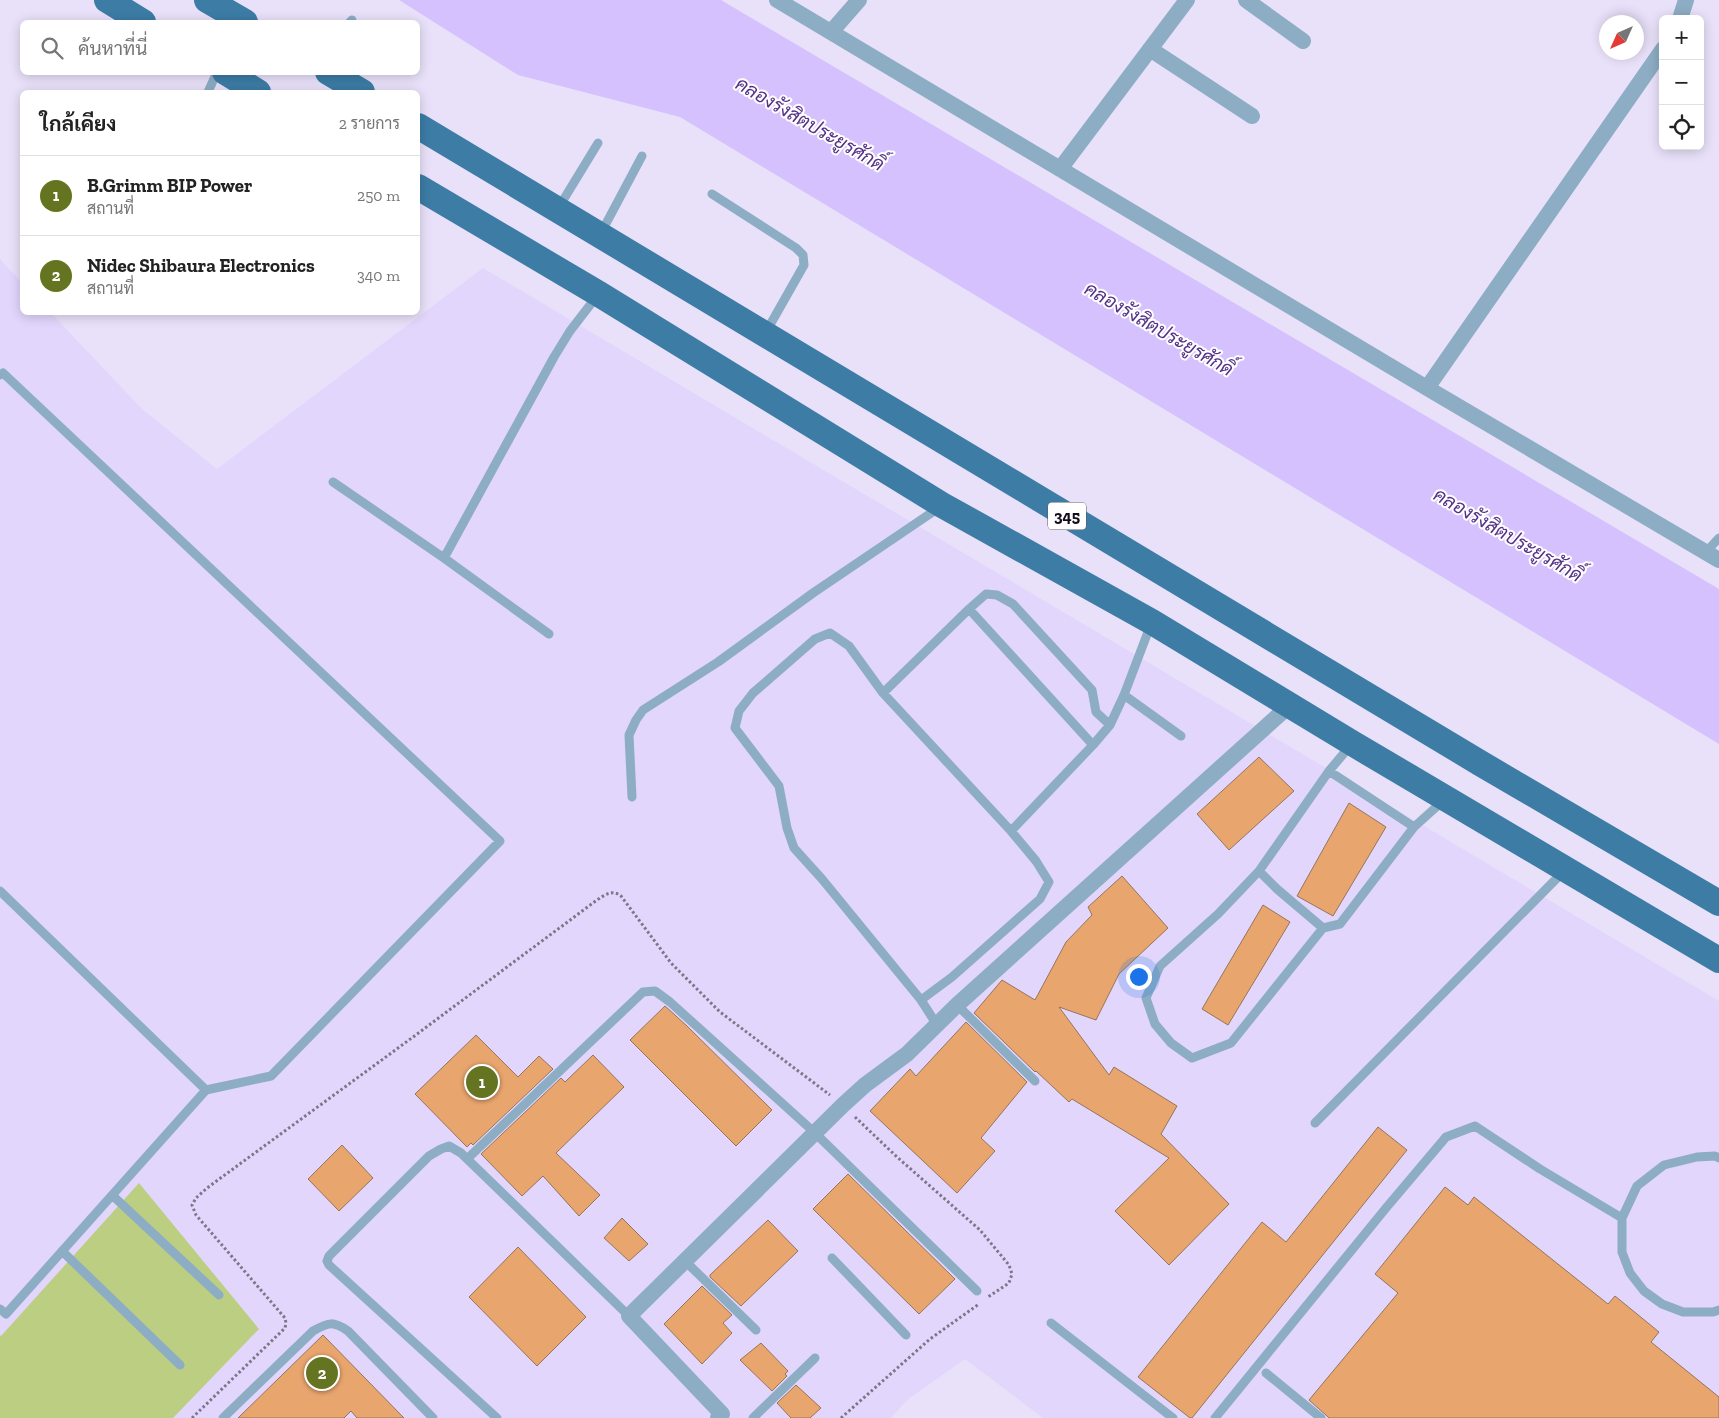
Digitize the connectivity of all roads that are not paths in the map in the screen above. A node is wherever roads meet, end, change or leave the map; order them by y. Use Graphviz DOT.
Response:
graph roads {
  1 [pos="107,0"];
  2 [pos="206,0"];
  3 [pos="779,0"];
  4 [pos="859,0"];
  5 [pos="1187,0"];
  6 [pos="1246,0"];
  7 [pos="1686,0"];
  8 [pos="1681,15"];
  9 [pos="141,20"];
  10 [pos="241,20"];
  11 [pos="831,32"];
  12 [pos="1302,41"];
  13 [pos="1150,50"];
  14 [pos="1659,55"];
  15 [pos="216,75"];
  16 [pos="230,75"];
  17 [pos="333,75"];
  18 [pos="209,90"];
  19 [pos="255,90"];
  20 [pos="359,90"];
  21 [pos="1252,116"];
  22 [pos="420,127"];
  23 [pos="598,143"];
  24 [pos="642,156"];
  25 [pos="1060,169"];
  26 [pos="420,188"];
  27 [pos="712,194"];
  28 [pos="557,210"];
  29 [pos="600,236"];
  30 [pos="599,294"];
  31 [pos="765,334"];
  32 [pos="0,375"];
  33 [pos="1427,388"];
  34 [pos="333,482"];
  35 [pos="942,505"];
  36 [pos="1719,538"];
  37 [pos="1712,556"];
  38 [pos="444,558"];
  39 [pos="969,609"];
  40 [pos="1152,622"];
  41 [pos="549,634"];
  42 [pos="883,693"];
  43 [pos="1124,695"];
  44 [pos="1290,705"];
  45 [pos="1110,724"];
  46 [pos="1181,736"];
  47 [pos="1352,743"];
  48 [pos="1093,745"];
  49 [pos="1329,770"];
  50 [pos="632,797"];
  51 [pos="1446,798"];
  52 [pos="1414,827"];
  53 [pos="1011,831"];
  54 [pos="1565,869"];
  55 [pos="1259,871"];
  56 [pos="0,891"];
  57 [pos="1719,903"];
  58 [pos="1323,928"];
  59 [pos="1719,960"];
  60 [pos="921,1000"];
  61 [pos="957,1005"];
  62 [pos="937,1025"];
  63 [pos="1034,1081"];
  64 [pos="206,1090"];
  65 [pos="1315,1123"];
  66 [pos="814,1132"];
  67 [pos="1719,1158"];
  68 [pos="467,1159"];
  69 [pos="112,1195"];
  70 [pos="1622,1218"];
  71 [pos="62,1251"];
  72 [pos="832,1258"];
  73 [pos="685,1261"];
  74 [pos="978,1291"];
  75 [pos="219,1295"];
  76 [pos="0,1309"];
  77 [pos="1719,1310"];
  78 [pos="629,1316"];
  79 [pos="1051,1323"];
  80 [pos="756,1330"];
  81 [pos="906,1335"];
  82 [pos="815,1358"];
  83 [pos="180,1365"];
  84 [pos="1266,1373"];
  85 [pos="722,1417"];
  86 [pos="222,1418"];
  87 [pos="433,1418"];
  88 [pos="497,1418"];
  89 [pos="753,1418"];
  90 [pos="1173,1418"];
  91 [pos="1215,1418"];
  92 [pos="1321,1418"];
  1 -- 9 [label="main road"];
  2 -- 10 [label="main road"];
  3 -- 11 [label="street"];
  4 -- 11 [label="street"];
  5 -- 13 [label="street"];
  6 -- 12 [label="street"];
  7 -- 8 [label="street"];
  11 -- 25 [label="street"];
  13 -- 21 [label="street"];
  13 -- 25 [label="street"];
  14 -- 33 [label="street"];
  15 -- 18 [label="lane"];
  16 -- 19 [label="main road"];
  17 -- 20 [label="main road"];
  22 -- 28 [label="main road, 345"];
  23 -- 28 [label="lane"];
  24 -- 29 [label="lane"];
  25 -- 33 [label="street"];
  26 -- 30 [label="main road"];
  27 -- 31 [label="lane"];
  28 -- 29 [label="main road, 345"];
  29 -- 31 [label="main road, 345"];
  30 -- 35 [label="main road"];
  30 -- 38 [label="lane"];
  31 -- 57 [label="main road, 345"];
  32 -- 64 [label="lane"];
  33 -- 37 [label="street"];
  34 -- 38 [label="lane"];
  35 -- 40 [label="main road"];
  35 -- 50 [label="lane"];
  36 -- 37 [label="lane"];
  38 -- 41 [label="lane"];
  39 -- 42 [label="lane"];
  39 -- 45 [label="lane"];
  39 -- 48 [label="lane"];
  40 -- 43 [label="lane"];
  40 -- 44 [label="main road"];
  42 -- 53 [label="lane"];
  42 -- 60 [label="lane"];
  43 -- 45 [label="lane"];
  43 -- 46 [label="lane"];
  44 -- 47 [label="main road"];
  44 -- 61 [label="street"];
  45 -- 48 [label="lane"];
  47 -- 49 [label="lane"];
  47 -- 51 [label="main road"];
  48 -- 53 [label="lane"];
  49 -- 52 [label="lane"];
  49 -- 55 [label="lane"];
  51 -- 52 [label="lane"];
  51 -- 54 [label="main road"];
  52 -- 58 [label="lane"];
  53 -- 60 [label="lane"];
  54 -- 59 [label="main road"];
  54 -- 65 [label="lane"];
  55 -- 58 [label="lane"];
  55 -- 58 [label="lane"];
  56 -- 64 [label="lane"];
  60 -- 62 [label="lane"];
  61 -- 62 [label="street"];
  61 -- 63 [label="lane"];
  62 -- 66 [label="street"];
  64 -- 69 [label="lane"];
  66 -- 68 [label="lane"];
  66 -- 73 [label="street"];
  66 -- 74 [label="lane"];
  67 -- 70 [label="lane"];
  68 -- 78 [label="lane"];
  68 -- 88 [label="lane"];
  69 -- 71 [label="lane"];
  69 -- 75 [label="lane"];
  70 -- 77 [label="lane"];
  70 -- 91 [label="lane"];
  71 -- 76 [label="lane"];
  71 -- 83 [label="lane"];
  72 -- 81 [label="lane"];
  73 -- 78 [label="street"];
  73 -- 80 [label="lane"];
  78 -- 85 [label="street"];
  79 -- 90 [label="lane"];
  82 -- 89 [label="lane"];
  84 -- 92 [label="lane"];
  86 -- 87 [label="lane"];
}
